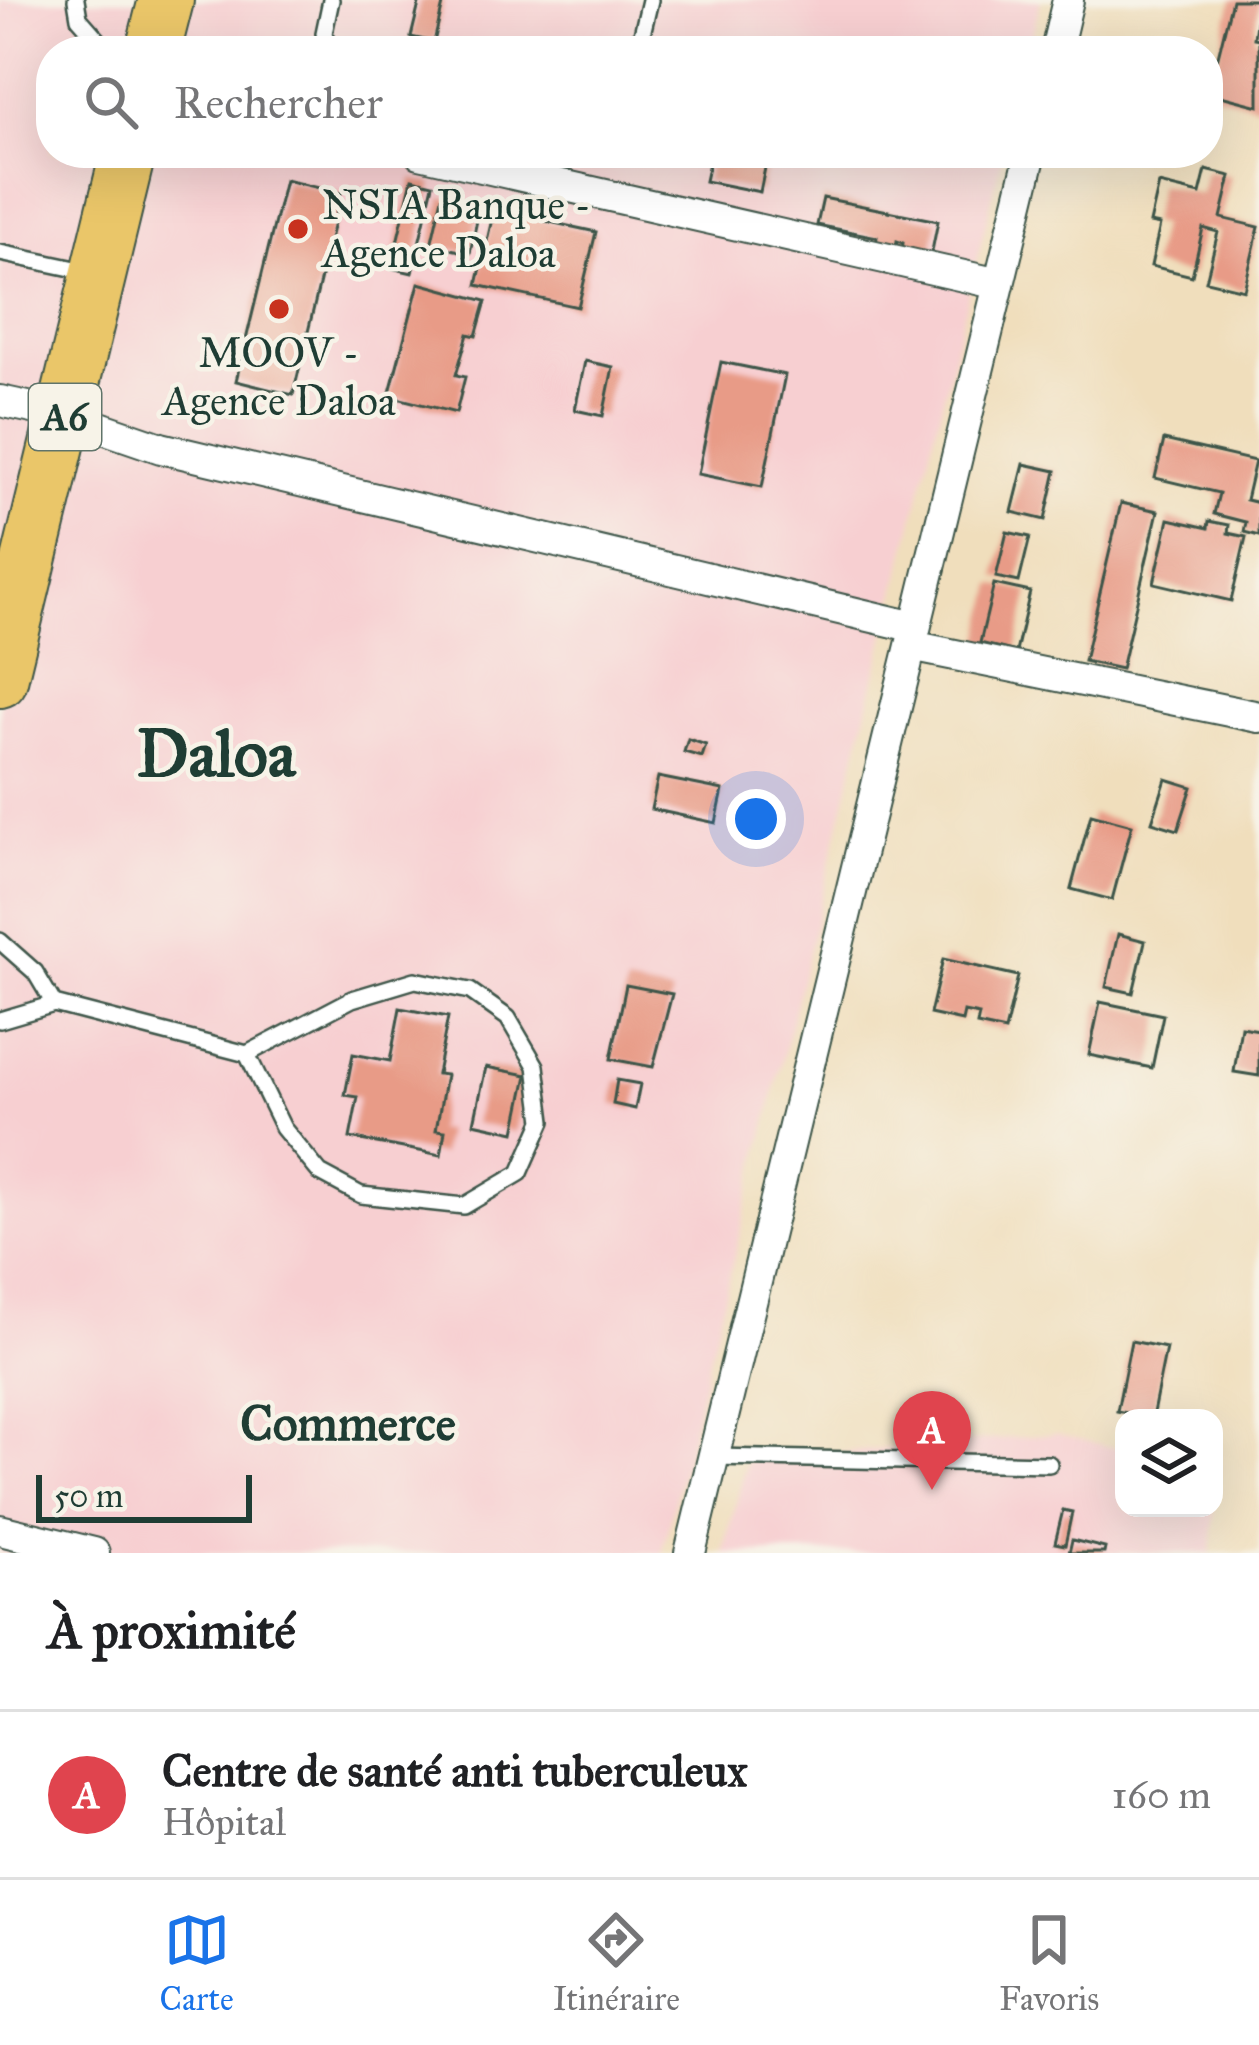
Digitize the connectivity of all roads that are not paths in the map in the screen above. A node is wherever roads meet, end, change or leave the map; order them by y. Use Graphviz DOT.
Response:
graph roads {
  1 [pos="76,0"];
  2 [pos="166,0"];
  3 [pos="331,0"];
  4 [pos="650,0"];
  5 [pos="1068,0"];
  6 [pos="95,36"];
  7 [pos="157,36"];
  8 [pos="325,36"];
  9 [pos="642,36"];
  10 [pos="1059,36"];
  11 [pos="124,168"];
  12 [pos="486,168"];
  13 [pos="1027,168"];
  14 [pos="0,253"];
  15 [pos="99,274"];
  16 [pos="999,284"];
  17 [pos="0,401"];
  18 [pos="65,415"];
  19 [pos="913,637"];
  20 [pos="0,680"];
  21 [pos="1259,717"];
  22 [pos="0,941"];
  23 [pos="54,1004"];
  24 [pos="0,1020"];
  25 [pos="247,1054"];
  26 [pos="713,1457"];
  27 [pos="1049,1464"];
  28 [pos="0,1530"];
  29 [pos="94,1553"];
  30 [pos="690,1553"];
  1 -- 6 [label="lane"];
  2 -- 7 [label="highway"];
  3 -- 8 [label="lane"];
  4 -- 9 [label="lane"];
  5 -- 10 [label="street"];
  11 -- 15 [label="highway, A6"];
  12 -- 16 [label="street"];
  13 -- 16 [label="street"];
  14 -- 15 [label="lane"];
  15 -- 18 [label="highway, A6"];
  16 -- 19 [label="street"];
  17 -- 18 [label="street"];
  18 -- 19 [label="street"];
  18 -- 20 [label="highway, A6"];
  19 -- 21 [label="street"];
  19 -- 26 [label="street"];
  22 -- 23 [label="lane"];
  23 -- 24 [label="lane"];
  23 -- 25 [label="lane"];
  25 -- 25 [label="lane"];
  26 -- 27 [label="lane"];
  26 -- 30 [label="street"];
  28 -- 29 [label="street"];
}
